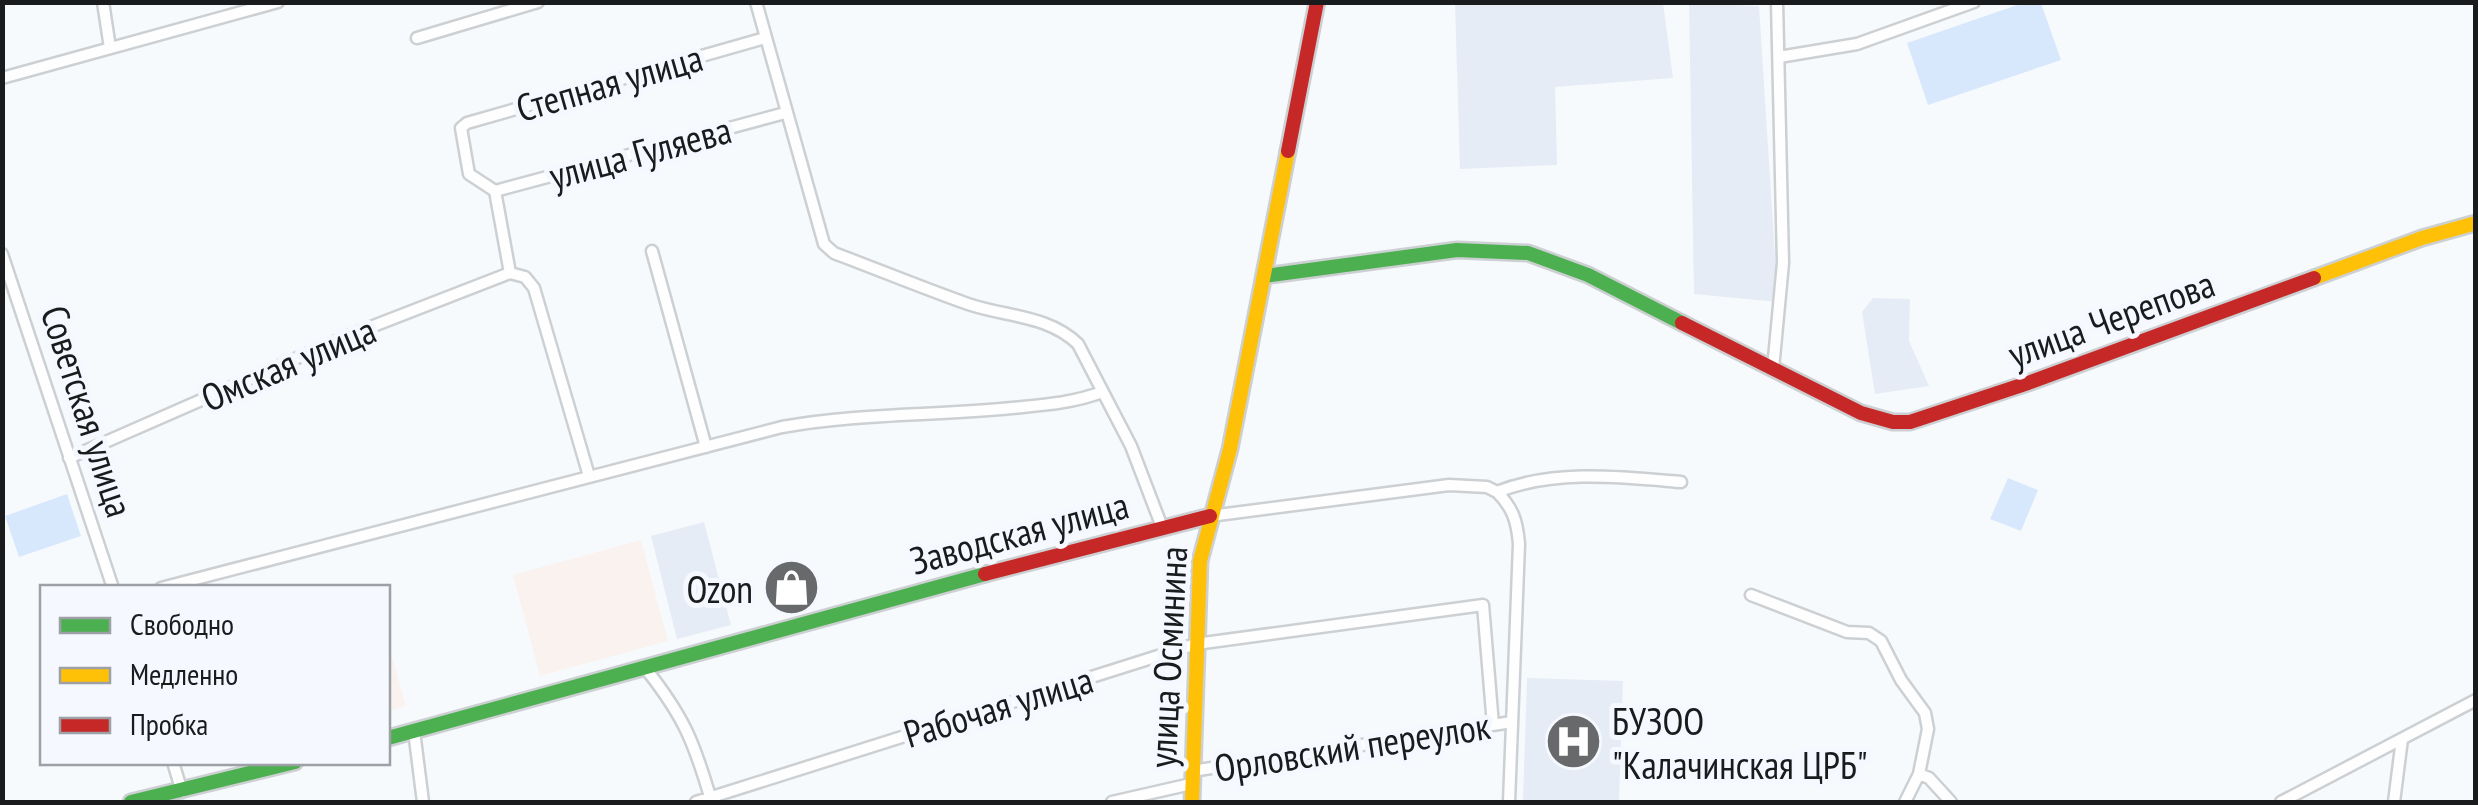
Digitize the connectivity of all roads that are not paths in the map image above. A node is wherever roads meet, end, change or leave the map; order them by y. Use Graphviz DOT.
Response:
graph roads {
  1 [pos="103,2"];
  2 [pos="278,2"];
  3 [pos="538,2"];
  4 [pos="756,2"];
  5 [pos="1317,2"];
  6 [pos="1777,2"];
  7 [pos="1974,2"];
  8 [pos="523,4"];
  9 [pos="256,6"];
  10 [pos="416,38"];
  11 [pos="766,38"];
  12 [pos="110,48"];
  13 [pos="1779,57"];
  14 [pos="2,78"];
  15 [pos="785,113"];
  16 [pos="495,191"];
  17 [pos="2476,223"];
  18 [pos="652,251"];
  19 [pos="2,254"];
  20 [pos="510,273"];
  21 [pos="1264,276"];
  22 [pos="1773,369"];
  23 [pos="1102,392"];
  24 [pos="706,447"];
  25 [pos="68,458"];
  26 [pos="589,476"];
  27 [pos="1681,482"];
  28 [pos="1498,492"];
  29 [pos="1210,516"];
  30 [pos="1162,526"];
  31 [pos="112,585"];
  32 [pos="172,585"];
  33 [pos="1751,595"];
  34 [pos="1196,644"];
  35 [pos="646,669"];
  36 [pos="2476,700"];
  37 [pos="1512,722"];
  38 [pos="1493,725"];
  39 [pos="414,731"];
  40 [pos="390,737"];
  41 [pos="2402,739"];
  42 [pos="174,765"];
  43 [pos="285,765"];
  44 [pos="1920,774"];
  45 [pos="1192,777"];
  46 [pos="184,797"];
  47 [pos="711,800"];
  48 [pos="132,802"];
  49 [pos="423,802"];
  50 [pos="696,802"];
  51 [pos="1112,802"];
  52 [pos="1192,802"];
  53 [pos="1509,802"];
  54 [pos="1905,802"];
  55 [pos="1951,802"];
  56 [pos="2281,802"];
  57 [pos="2394,802"];
  1 -- 12 [label="street"];
  2 -- 9 [label="street"];
  3 -- 8 [label="street"];
  4 -- 11 [label="street"];
  5 -- 21 [label="street, улица Осминина"];
  6 -- 13 [label="street"];
  7 -- 13 [label="street"];
  8 -- 10 [label="street"];
  9 -- 12 [label="street"];
  11 -- 15 [label="street"];
  11 -- 16 [label="street, Степная улица"];
  12 -- 14 [label="street"];
  13 -- 22 [label="street"];
  15 -- 16 [label="street, улица Гуляева"];
  15 -- 23 [label="street"];
  16 -- 20 [label="street"];
  17 -- 22 [label="street, улица Черепова"];
  18 -- 24 [label="street"];
  19 -- 25 [label="street, Советская улица"];
  20 -- 25 [label="street, Омская улица"];
  20 -- 26 [label="street"];
  21 -- 22 [label="street, улица Черепова"];
  21 -- 29 [label="street, улица Осминина"];
  23 -- 24 [label="street"];
  23 -- 30 [label="street"];
  24 -- 26 [label="street"];
  25 -- 31 [label="street, Советская улица"];
  26 -- 32 [label="street"];
  27 -- 28 [label="street, Заводская улица"];
  28 -- 29 [label="street, Заводская улица"];
  28 -- 37 [label="street"];
  29 -- 30 [label="street, Заводская улица"];
  29 -- 34 [label="street, улица Осминина"];
  30 -- 35 [label="street, Заводская улица"];
  33 -- 44 [label="street"];
  34 -- 38 [label="street, Рабочая улица"];
  34 -- 45 [label="street, улица Осминина"];
  34 -- 47 [label="street, Рабочая улица"];
  35 -- 39 [label="street, Заводская улица"];
  35 -- 47 [label="street"];
  36 -- 41 [label="street"];
  37 -- 38 [label="street, Орловский переулок"];
  37 -- 53 [label="street"];
  38 -- 45 [label="street, Орловский переулок"];
  39 -- 40 [label="street, Заводская улица"];
  39 -- 49 [label="street"];
  41 -- 56 [label="street"];
  41 -- 57 [label="street"];
  42 -- 46 [label="street"];
  43 -- 46 [label="street"];
  44 -- 54 [label="street"];
  44 -- 55 [label="street"];
  45 -- 51 [label="street, Орловский переулок"];
  45 -- 52 [label="street, улица Осминина"];
  46 -- 48 [label="street"];
  47 -- 50 [label="street, Рабочая улица"];
}
